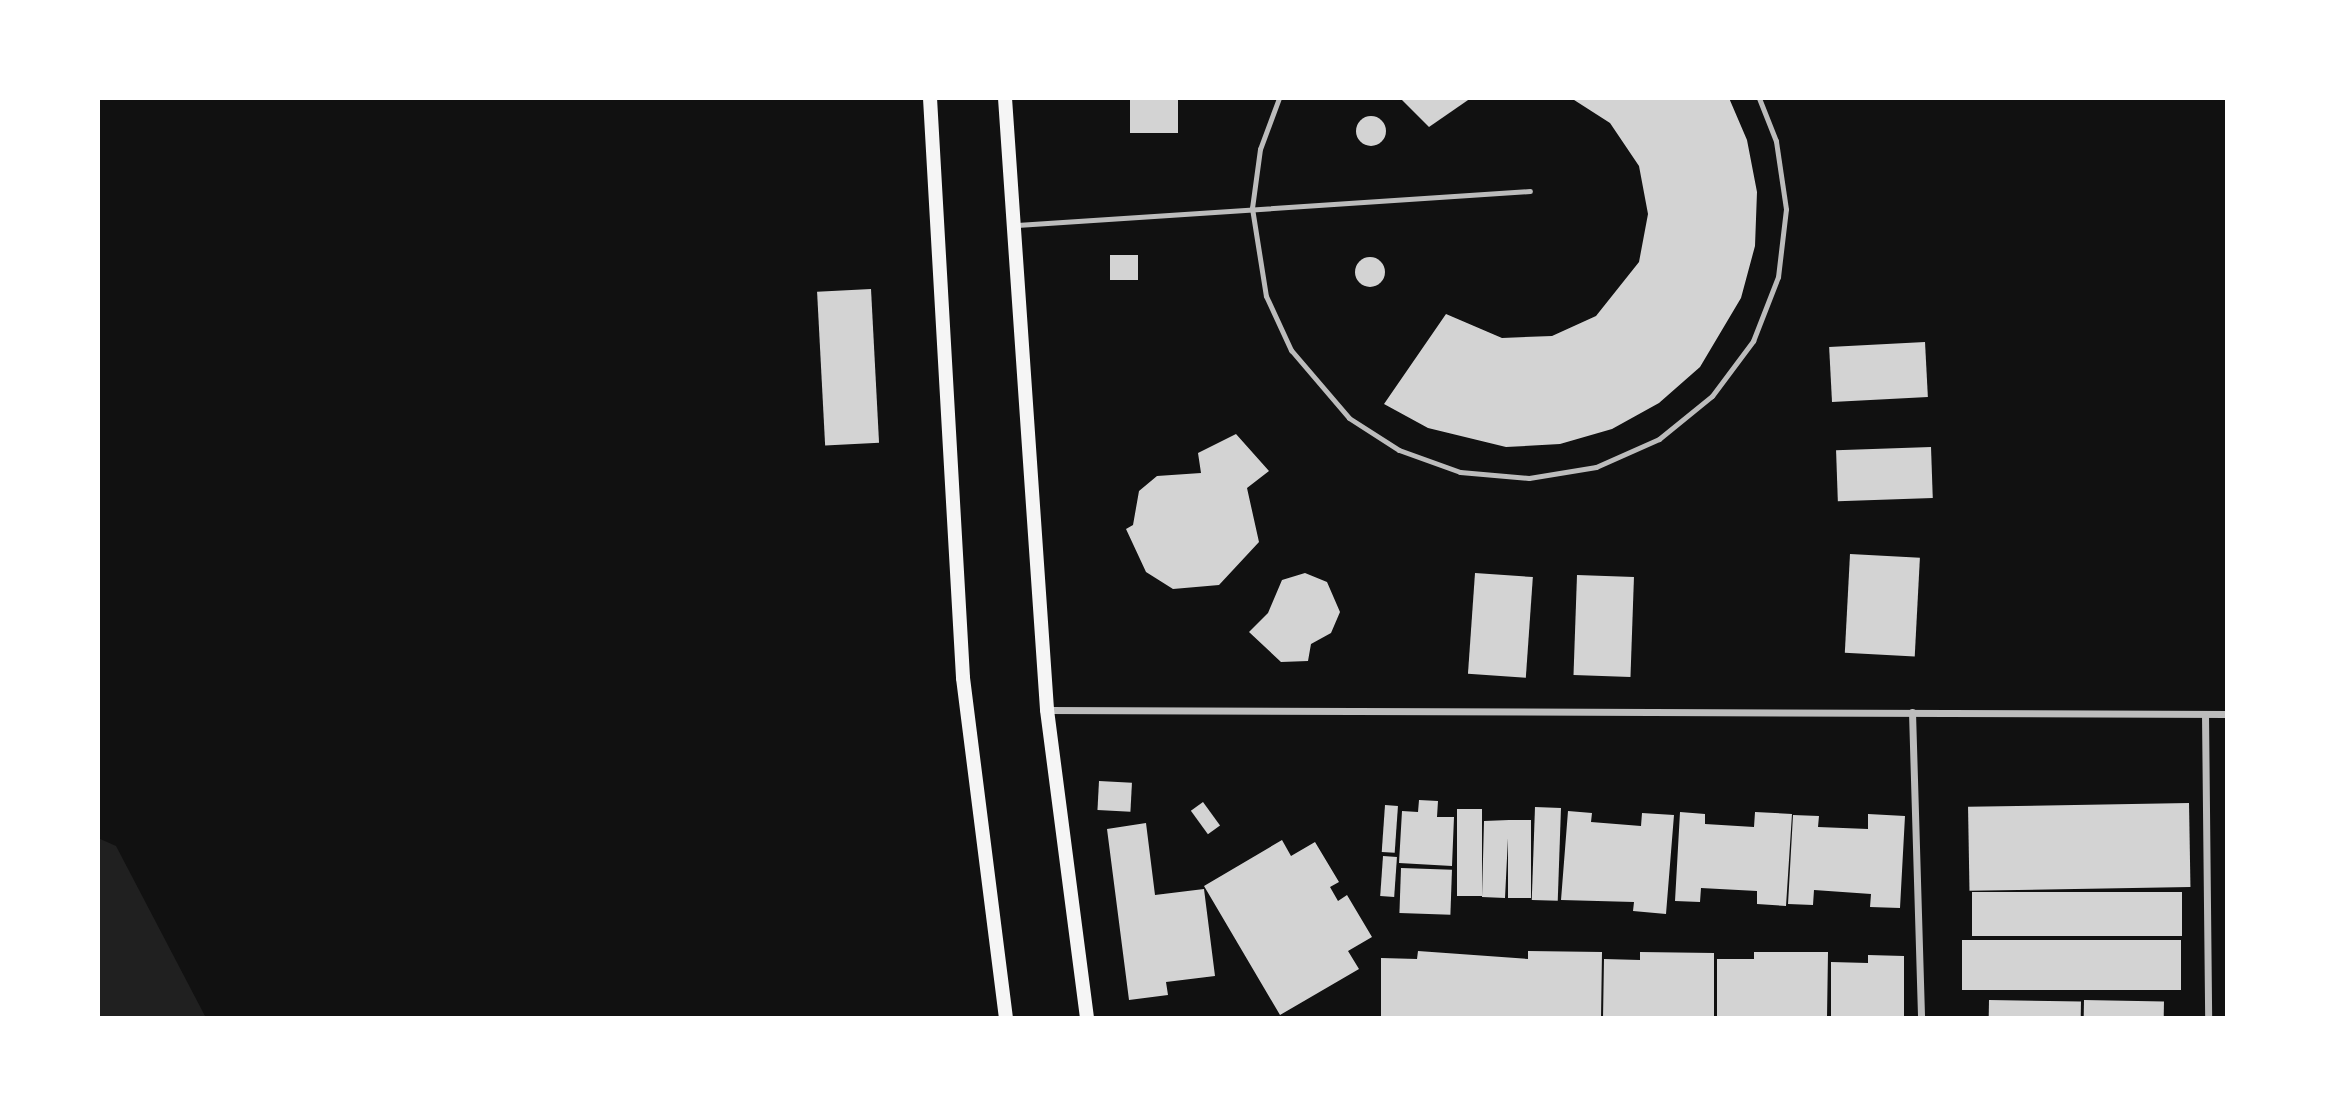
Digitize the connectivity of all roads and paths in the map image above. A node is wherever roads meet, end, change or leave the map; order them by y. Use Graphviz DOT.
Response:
graph roads {
  1 [pos="930,98"];
  2 [pos="1005,98"];
  3 [pos="1279,98"];
  4 [pos="1759,98"];
  5 [pos="1530,191"];
  6 [pos="1252,208"];
  7 [pos="1017,225"];
  8 [pos="1047,710"];
  9 [pos="1912,712"];
  10 [pos="2205,714"];
  11 [pos="2227,714"];
  12 [pos="1006,1018"];
  13 [pos="1087,1018"];
  14 [pos="1921,1018"];
  15 [pos="2208,1018"];
  1 -- 12 [label="main road"];
  2 -- 7 [label="main road"];
  3 -- 6 [label="lane"];
  4 -- 6 [label="lane"];
  5 -- 6 [label="lane"];
  6 -- 7 [label="lane"];
  7 -- 8 [label="main road"];
  8 -- 9 [label="street"];
  8 -- 13 [label="main road"];
  9 -- 10 [label="street"];
  9 -- 14 [label="street"];
  10 -- 11 [label="street"];
  10 -- 15 [label="street"];
}
